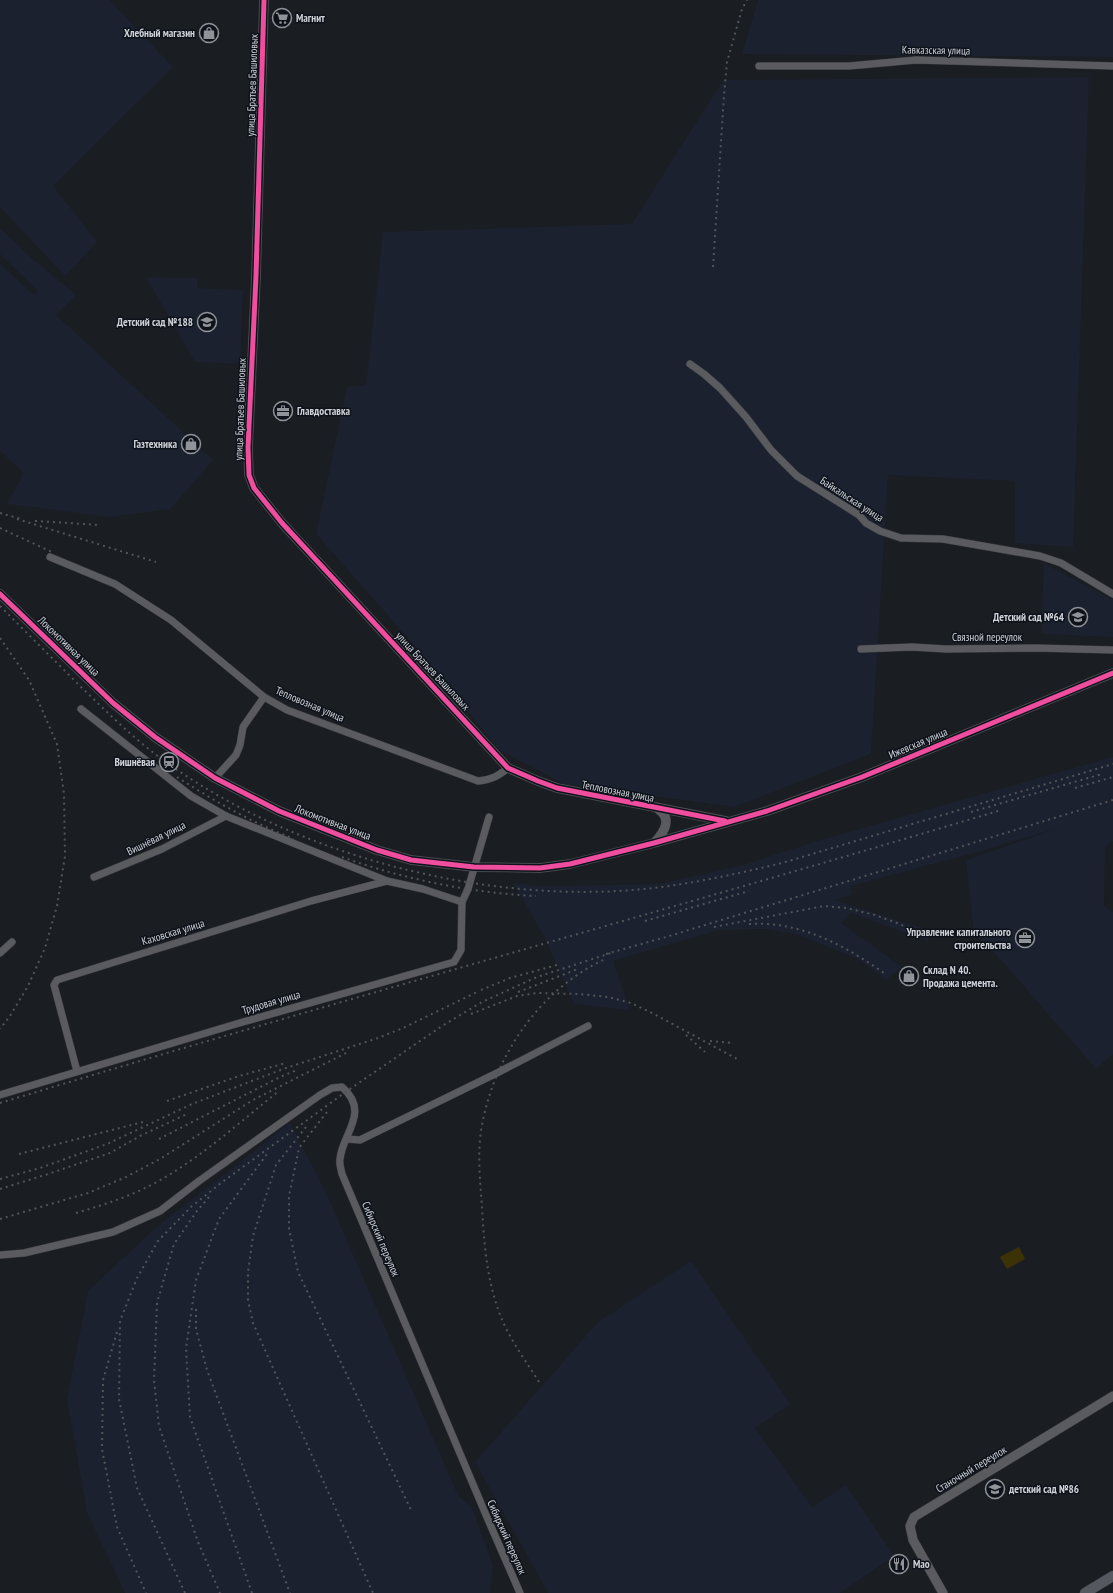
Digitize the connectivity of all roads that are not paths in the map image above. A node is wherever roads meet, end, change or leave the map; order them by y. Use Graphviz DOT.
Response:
graph roads {
  1 [pos="264,0"];
  2 [pos="759,66"];
  3 [pos="1113,66"];
  4 [pos="690,364"];
  5 [pos="50,557"];
  6 [pos="0,594"];
  7 [pos="1113,594"];
  8 [pos="861,649"];
  9 [pos="1113,650"];
  10 [pos="1113,673"];
  11 [pos="264,697"];
  12 [pos="81,709"];
  13 [pos="508,768"];
  14 [pos="215,778"];
  15 [pos="658,809"];
  16 [pos="226,816"];
  17 [pos="489,817"];
  18 [pos="727,822"];
  19 [pos="654,843"];
  20 [pos="474,867"];
  21 [pos="94,877"];
  22 [pos="386,881"];
  23 [pos="462,902"];
  24 [pos="12,942"];
  25 [pos="0,953"];
  26 [pos="588,1026"];
  27 [pos="77,1071"];
  28 [pos="0,1095"];
  29 [pos="347,1139"];
  30 [pos="0,1255"];
  31 [pos="1113,1396"];
  32 [pos="1113,1576"];
  33 [pos="520,1593"];
  34 [pos="943,1593"];
  35 [pos="1085,1593"];
  1 -- 13 [label="street, улица Братьев Башиловых"];
  2 -- 3 [label="street, Кавказская улица"];
  4 -- 7 [label="street, Байкальская улица"];
  5 -- 11 [label="street, Тепловозная улица"];
  6 -- 14 [label="street, Локомотивная улица"];
  8 -- 9 [label="street, Связной переулок"];
  10 -- 18 [label="street, Ижевская улица"];
  11 -- 13 [label="street, Тепловозная улица"];
  11 -- 14 [label="street"];
  12 -- 16 [label="street"];
  13 -- 15 [label="street, Тепловозная улица"];
  14 -- 20 [label="street, Локомотивная улица"];
  15 -- 18 [label="street, Тепловозная улица"];
  15 -- 19 [label="street"];
  16 -- 21 [label="street, Вишнёвая улица"];
  16 -- 22 [label="street"];
  17 -- 20 [label="street, Трудовая улица"];
  18 -- 19 [label="street, Локомотивная улица"];
  19 -- 20 [label="street, Локомотивная улица"];
  20 -- 23 [label="street, Трудовая улица"];
  22 -- 23 [label="street"];
  22 -- 27 [label="street, Каховская улица"];
  23 -- 27 [label="street, Трудовая улица"];
  24 -- 25 [label="street"];
  26 -- 29 [label="street"];
  27 -- 28 [label="street, Трудовая улица"];
  29 -- 30 [label="street, Сибирский переулок"];
  29 -- 33 [label="street, Сибирский переулок"];
  31 -- 34 [label="street, Станочный переулок"];
  32 -- 35 [label="main road"];
}
